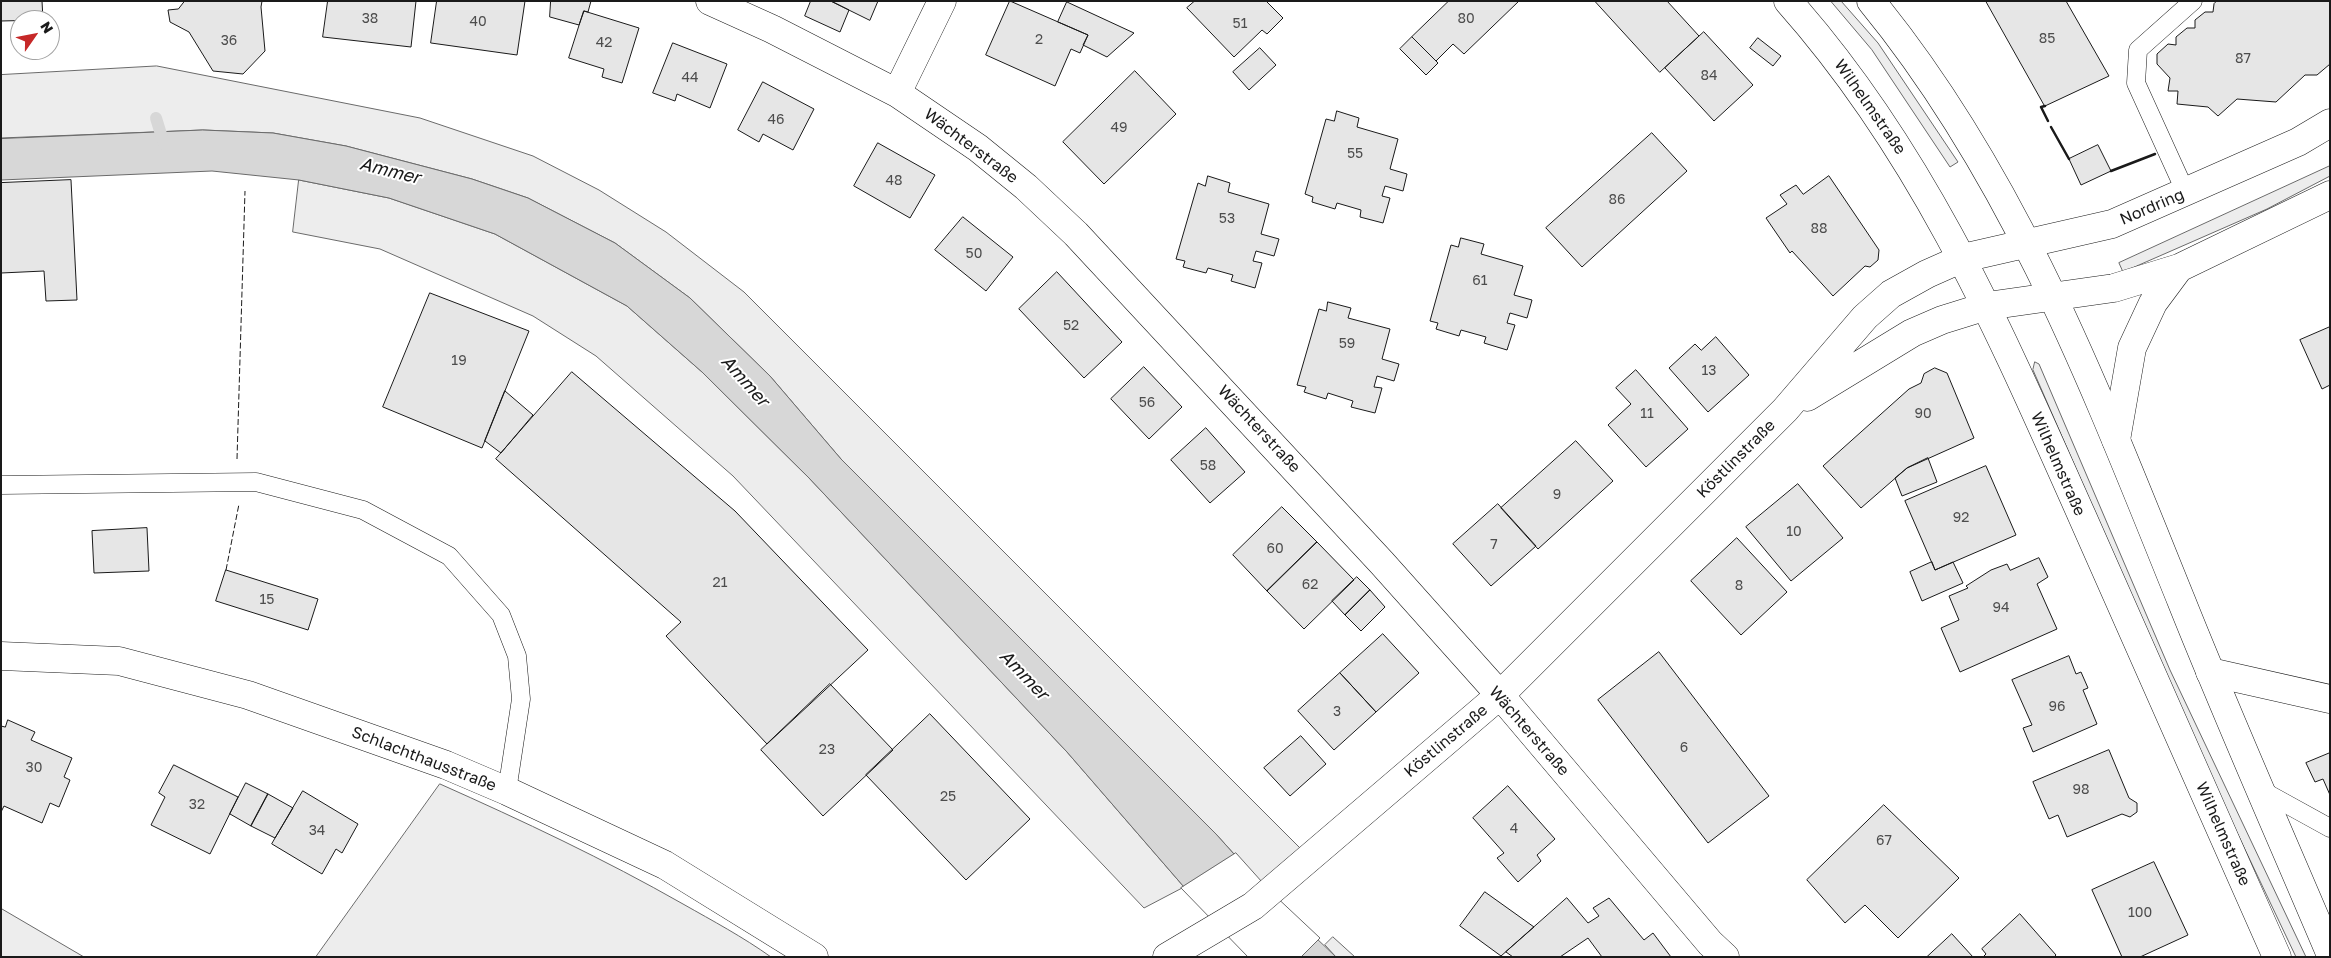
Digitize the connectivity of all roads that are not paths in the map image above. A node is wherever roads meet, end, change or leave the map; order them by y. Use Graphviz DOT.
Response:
graph roads {
  1 [pos="710,1"];
  2 [pos="942,1"];
  3 [pos="1788,1"];
  4 [pos="1871,1"];
  5 [pos="2193,1"];
  6 [pos="897,92"];
  7 [pos="2330,123"];
  8 [pos="2186,193"];
  9 [pos="2330,194"];
  10 [pos="2026,242"];
  11 [pos="1963,258"];
  12 [pos="2179,268"];
  13 [pos="2054,297"];
  14 [pos="1987,306"];
  15 [pos="1785,410"];
  16 [pos="2116,440"];
  17 [pos="1,485"];
  18 [pos="1,656"];
  19 [pos="2210,672"];
  20 [pos="1500,695"];
  21 [pos="2330,699"];
  22 [pos="2261,790"];
  23 [pos="507,791"];
  24 [pos="2330,828"];
  25 [pos="1174,953"];
  26 [pos="2330,953"];
  27 [pos="814,957"];
  28 [pos="1725,957"];
  29 [pos="2277,957"];
  1 -- 6 [label="street, Wächterstraße"];
  2 -- 6 [label="street"];
  3 -- 11 [label="street, Wilhelmstraße"];
  4 -- 10 [label="street"];
  5 -- 8 [label="lane"];
  6 -- 20 [label="street, Wächterstraße"];
  7 -- 8 [label="street, Nordring"];
  8 -- 10 [label="street, Nordring"];
  9 -- 12 [label="street"];
  10 -- 11 [label="street, Nordring"];
  10 -- 13 [label="street"];
  11 -- 14 [label="street, Wilhelmstraße"];
  11 -- 15 [label="street, Köstlinstraße"];
  12 -- 13 [label="street"];
  12 -- 16 [label="street"];
  13 -- 14 [label="street"];
  13 -- 16 [label="street"];
  14 -- 15 [label="street, Köstlinstraße"];
  14 -- 29 [label="street, Wilhelmstraße"];
  15 -- 20 [label="street, Köstlinstraße"];
  16 -- 19 [label="street"];
  17 -- 23 [label="lane"];
  18 -- 23 [label="street, Schlachthausstraße"];
  19 -- 21 [label="street"];
  19 -- 22 [label="street"];
  20 -- 25 [label="street, Köstlinstraße"];
  20 -- 28 [label="street, Wächterstraße"];
  22 -- 24 [label="lane"];
  22 -- 26 [label="street"];
  23 -- 27 [label="street, Schlachthausstraße"];
}
